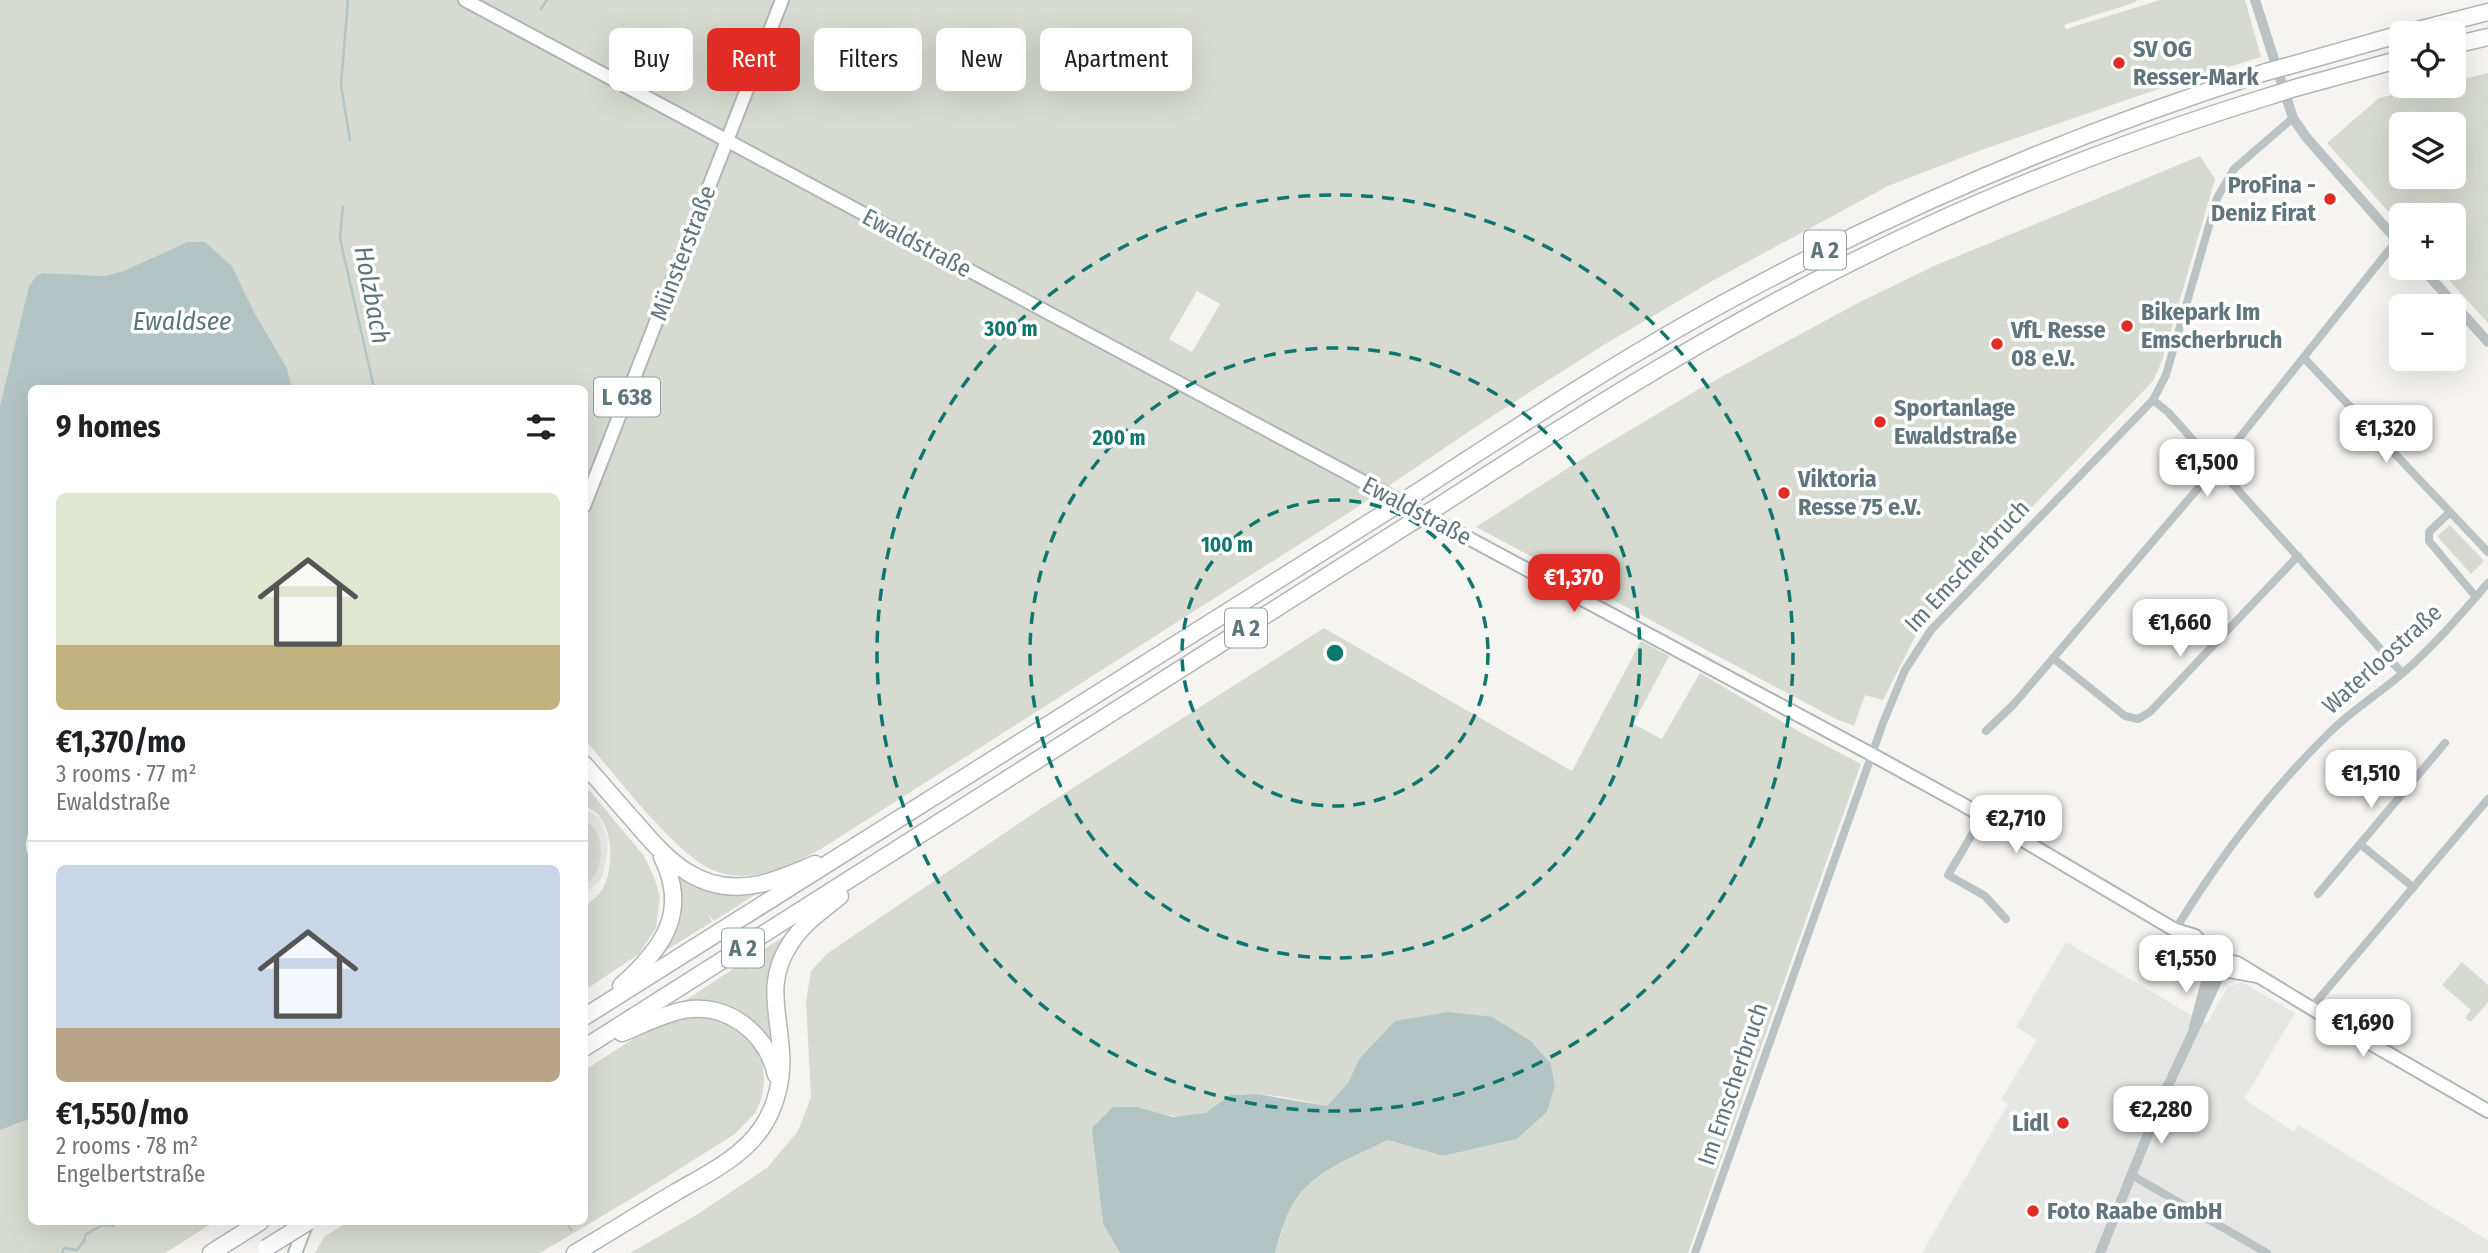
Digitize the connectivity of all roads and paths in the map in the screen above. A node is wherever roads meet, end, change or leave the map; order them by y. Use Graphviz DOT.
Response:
graph roads {
  1 [pos="465,0"];
  2 [pos="782,0"];
  3 [pos="2255,0"];
  4 [pos="2488,12"];
  5 [pos="2453,21"];
  6 [pos="2488,37"];
  7 [pos="2389,38"];
  8 [pos="2466,42"];
  9 [pos="2389,62"];
  10 [pos="2293,118"];
  11 [pos="726,141"];
  12 [pos="2389,232"];
  13 [pos="2389,255"];
  14 [pos="2433,280"];
  15 [pos="2488,342"];
  16 [pos="2304,358"];
  17 [pos="2153,400"];
  18 [pos="2217,466"];
  19 [pos="588,496"];
  20 [pos="2450,512"];
  21 [pos="2488,552"];
  22 [pos="2298,556"];
  23 [pos="2488,583"];
  24 [pos="2476,597"];
  25 [pos="2053,657"];
  26 [pos="2402,674"];
  27 [pos="1986,731"];
  28 [pos="2445,743"];
  29 [pos="1871,754"];
  30 [pos="588,769"];
  31 [pos="2488,799"];
  32 [pos="1983,816"];
  33 [pos="860,845"];
  34 [pos="2361,845"];
  35 [pos="655,846"];
  36 [pos="901,848"];
  37 [pos="2413,887"];
  38 [pos="2318,894"];
  39 [pos="2006,919"];
  40 [pos="2175,930"];
  41 [pos="2215,966"];
  42 [pos="2312,1007"];
  43 [pos="588,1015"];
  44 [pos="588,1045"];
  45 [pos="588,1046"];
  46 [pos="778,1089"];
  47 [pos="2488,1111"];
  48 [pos="2133,1176"];
  49 [pos="255,1225"];
  50 [pos="303,1225"];
  51 [pos="307,1225"];
  52 [pos="262,1250"];
  53 [pos="211,1253"];
  54 [pos="295,1253"];
  55 [pos="575,1253"];
  56 [pos="1695,1253"];
  57 [pos="2100,1253"];
  58 [pos="2267,1253"];
  1 -- 11 [label="main road, Ewaldstraße"];
  2 -- 11 [label="main road, Münsterstraße / L 638"];
  3 -- 10 [label="street"];
  4 -- 5 [label="highway, A 2"];
  6 -- 8 [label="highway"];
  7 -- 33 [label="highway, A 2, bridge"];
  9 -- 36 [label="highway, A 2, bridge"];
  10 -- 12 [label="street"];
  10 -- 17 [label="street, Im Emscherbruch"];
  11 -- 19 [label="main road, Münsterstraße / L 638"];
  11 -- 29 [label="main road, Ewaldstraße"];
  13 -- 16 [label="street"];
  14 -- 15 [label="street"];
  16 -- 18 [label="street"];
  16 -- 20 [label="street"];
  17 -- 18 [label="street"];
  17 -- 29 [label="street, Im Emscherbruch"];
  18 -- 22 [label="street"];
  18 -- 25 [label="street"];
  20 -- 21 [label="street"];
  20 -- 24 [label="street"];
  22 -- 25 [label="street"];
  22 -- 26 [label="street"];
  23 -- 24 [label="street, Waterloostraße"];
  24 -- 26 [label="street, Waterloostraße"];
  25 -- 27 [label="street"];
  26 -- 40 [label="street, Waterloostraße"];
  28 -- 34 [label="street"];
  29 -- 32 [label="main road, Ewaldstraße"];
  29 -- 56 [label="street, Im Emscherbruch"];
  30 -- 35 [label="highway"];
  31 -- 37 [label="street"];
  32 -- 39 [label="street"];
  32 -- 40 [label="main road, Ewaldstraße"];
  33 -- 35 [label="highway"];
  33 -- 43 [label="highway, A 2"];
  34 -- 37 [label="street"];
  34 -- 38 [label="street"];
  35 -- 43 [label="highway"];
  36 -- 44 [label="highway, A 2"];
  36 -- 46 [label="highway"];
  37 -- 42 [label="street"];
  40 -- 41 [label="main road, Ewaldstraße"];
  41 -- 42 [label="main road"];
  41 -- 48 [label="street"];
  42 -- 47 [label="main road"];
  45 -- 46 [label="highway"];
  46 -- 55 [label="highway"];
  48 -- 57 [label="street"];
  48 -- 58 [label="street"];
  49 -- 53 [label="highway"];
  50 -- 52 [label="highway, bridge"];
  51 -- 54 [label="main road"];
}
